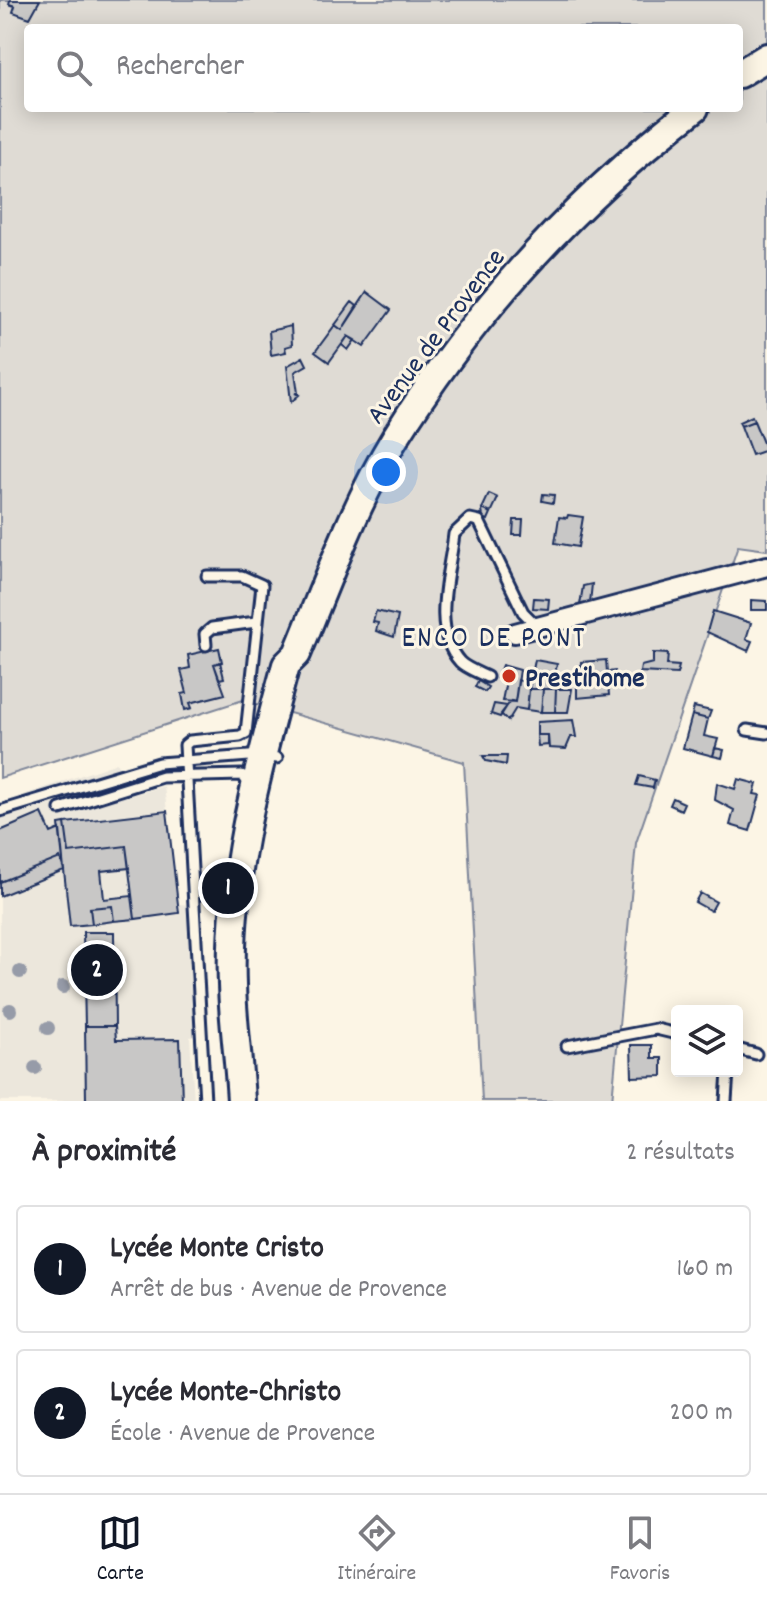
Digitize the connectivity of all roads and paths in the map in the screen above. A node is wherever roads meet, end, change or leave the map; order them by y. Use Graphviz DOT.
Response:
graph roads {
  1 [pos="767,57"];
  2 [pos="743,72"];
  3 [pos="690,112"];
  4 [pos="767,566"];
  5 [pos="207,576"];
  6 [pos="256,622"];
  7 [pos="537,626"];
  8 [pos="515,633"];
  9 [pos="206,645"];
  10 [pos="487,677"];
  11 [pos="747,730"];
  12 [pos="767,733"];
  13 [pos="269,756"];
  14 [pos="186,760"];
  15 [pos="187,776"];
  16 [pos="253,796"];
  17 [pos="60,809"];
  18 [pos="0,811"];
  19 [pos="238,1030"];
  20 [pos="671,1033"];
  21 [pos="567,1046"];
  22 [pos="743,1051"];
  23 [pos="756,1054"];
  24 [pos="728,1077"];
  25 [pos="205,1101"];
  26 [pos="241,1101"];
  27 [pos="726,1101"];
  1 -- 2 [label="main road"];
  3 -- 13 [label="main road, Avenue de Provence"];
  4 -- 7 [label="street"];
  5 -- 6 [label="lane"];
  6 -- 9 [label="lane"];
  6 -- 14 [label="lane"];
  7 -- 8 [label="street"];
  7 -- 10 [label="lane"];
  11 -- 12 [label="lane"];
  13 -- 14 [label="lane"];
  13 -- 16 [label="main road, Avenue de Provence"];
  13 -- 19 [label="main road, Avenue de Provence"];
  14 -- 15 [label="lane"];
  14 -- 18 [label="lane"];
  15 -- 16 [label="lane"];
  15 -- 17 [label="lane"];
  15 -- 25 [label="lane"];
  16 -- 19 [label="main road, Avenue de Provence"];
  19 -- 26 [label="main road, Avenue de Provence"];
  20 -- 21 [label="lane"];
  22 -- 23 [label="lane"];
  24 -- 27 [label="lane"];
}
